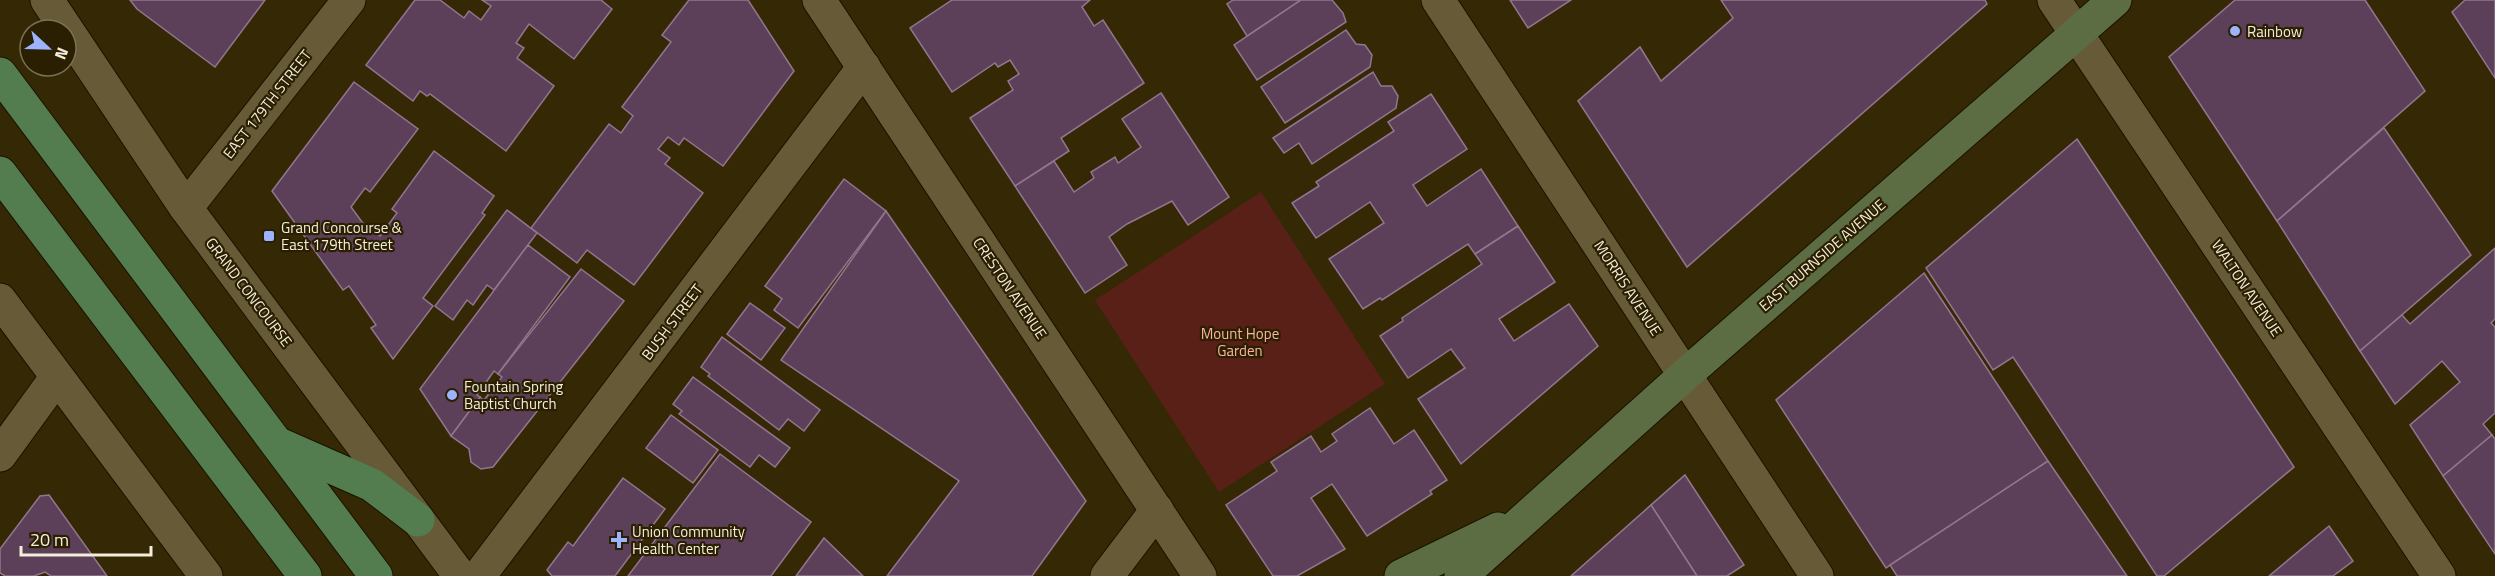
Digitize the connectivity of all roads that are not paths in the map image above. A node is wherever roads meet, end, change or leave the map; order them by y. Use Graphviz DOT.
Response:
graph roads {
  1 [pos="47,0"];
  2 [pos="348,0"];
  3 [pos="819,0"];
  4 [pos="1438,0"];
  5 [pos="2054,0"];
  6 [pos="2115,0"];
  7 [pos="2077,32"];
  8 [pos="864,67"];
  9 [pos="0,74"];
  10 [pos="0,173"];
  11 [pos="186,208"];
  12 [pos="0,300"];
  13 [pos="1685,375"];
  14 [pos="56,378"];
  15 [pos="276,442"];
  16 [pos="0,455"];
  17 [pos="1157,510"];
  18 [pos="1533,513"];
  19 [pos="418,520"];
  20 [pos="206,576"];
  21 [pos="305,576"];
  22 [pos="376,576"];
  23 [pos="460,576"];
  24 [pos="479,576"];
  25 [pos="1107,576"];
  26 [pos="1200,576"];
  27 [pos="1401,576"];
  28 [pos="1461,576"];
  29 [pos="1486,576"];
  30 [pos="1817,576"];
  31 [pos="2439,576"];
  1 -- 11 [label="street, GRAND CONCOURSE"];
  2 -- 11 [label="street, EAST 179TH STREET"];
  3 -- 8 [label="street, CRESTON AVENUE"];
  4 -- 13 [label="street, MORRIS AVENUE"];
  5 -- 7 [label="street, WALTON AVENUE"];
  6 -- 7 [label="main road, EAST BURNSIDE AVENUE"];
  7 -- 13 [label="main road, EAST BURNSIDE AVENUE"];
  7 -- 31 [label="street, WALTON AVENUE"];
  8 -- 17 [label="street, CRESTON AVENUE"];
  8 -- 24 [label="street, BUSH STREET"];
  9 -- 15 [label="main road"];
  10 -- 21 [label="main road"];
  11 -- 19 [label="street, GRAND CONCOURSE"];
  12 -- 14 [label="street"];
  13 -- 18 [label="main road, EAST BURNSIDE AVENUE"];
  13 -- 30 [label="street, MORRIS AVENUE"];
  14 -- 16 [label="street"];
  14 -- 20 [label="street"];
  15 -- 19 [label="main road"];
  15 -- 22 [label="main road"];
  17 -- 25 [label="street"];
  17 -- 26 [label="street, CRESTON AVENUE"];
  18 -- 27 [label="main road, EAST BURNSIDE AVENUE"];
  18 -- 28 [label="main road, EAST BURNSIDE AVENUE"];
  18 -- 29 [label="main road, EAST BURNSIDE AVENUE"];
  19 -- 23 [label="street, GRAND CONCOURSE"];
}
